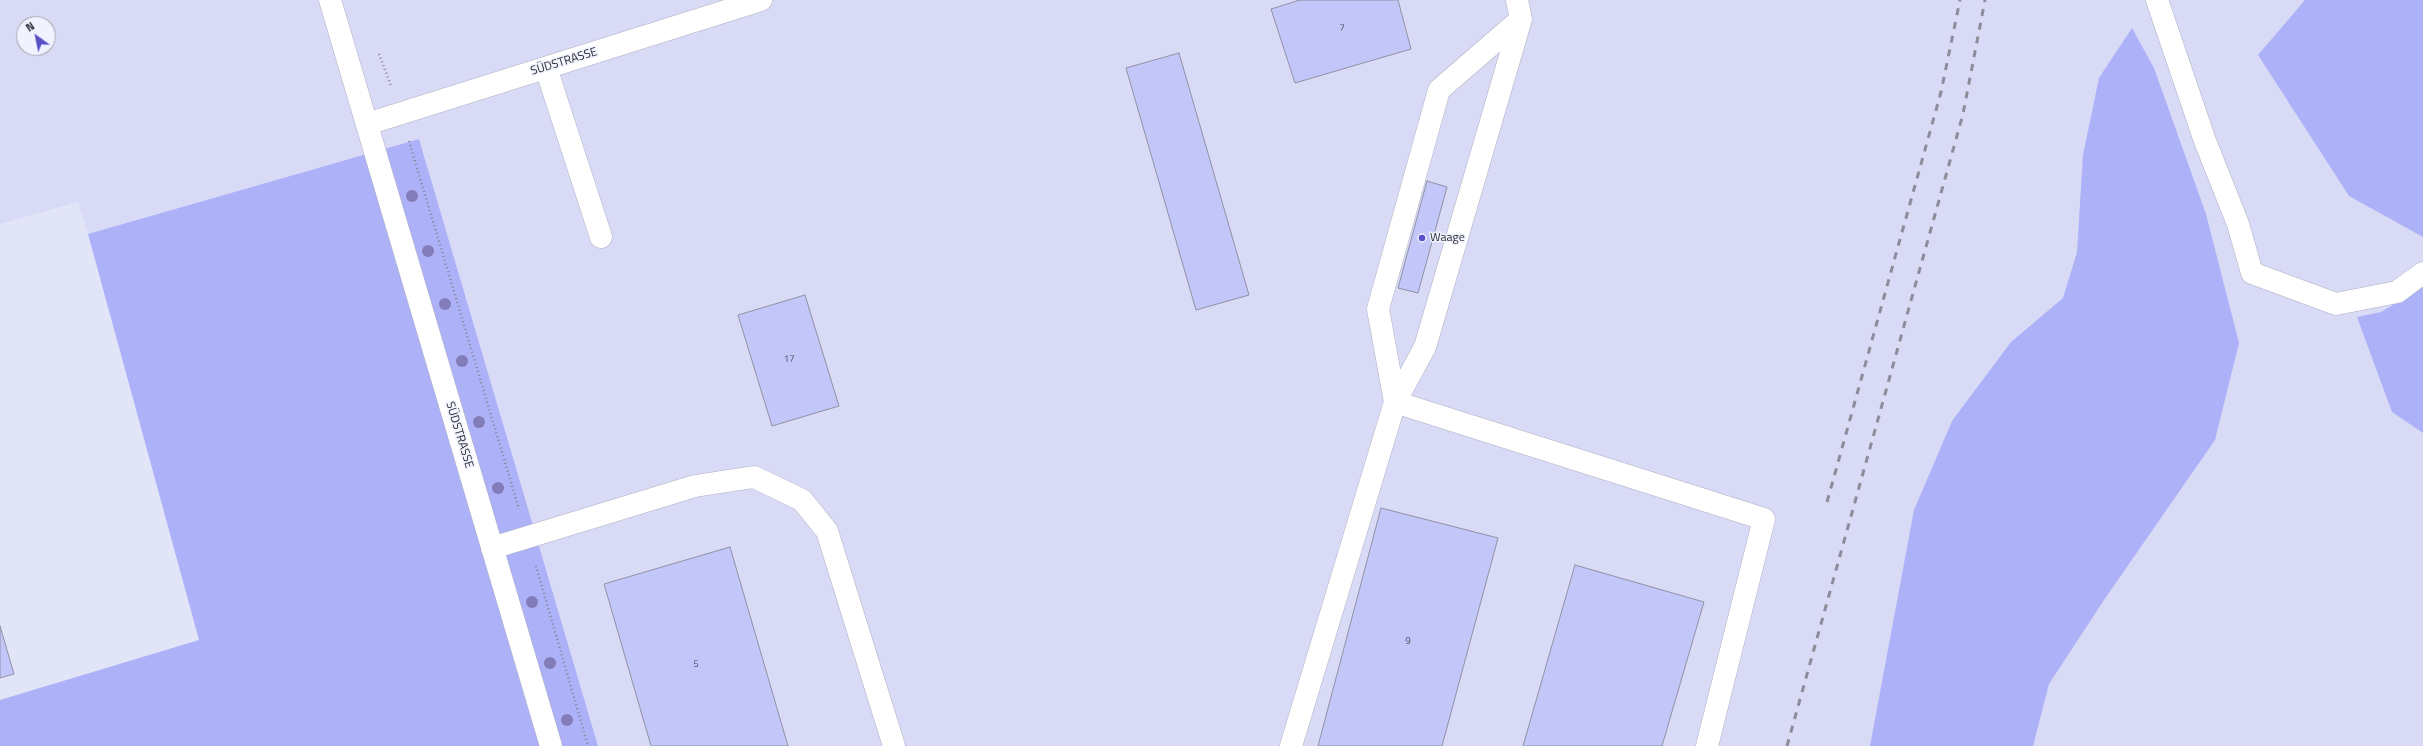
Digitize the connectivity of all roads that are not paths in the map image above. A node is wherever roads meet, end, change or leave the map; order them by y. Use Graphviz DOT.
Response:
graph roads {
  1 [pos="330,0"];
  2 [pos="761,0"];
  3 [pos="2157,0"];
  4 [pos="1519,10"];
  5 [pos="546,68"];
  6 [pos="367,124"];
  7 [pos="601,236"];
  8 [pos="2423,273"];
  9 [pos="1395,402"];
  10 [pos="492,548"];
  11 [pos="550,746"];
  12 [pos="894,746"];
  13 [pos="1291,746"];
  14 [pos="1707,746"];
  1 -- 6 [label="street, SÜDSTRASSE"];
  2 -- 5 [label="street, SÜDSTRASSE"];
  3 -- 8 [label="street"];
  4 -- 9 [label="street"];
  4 -- 9 [label="street"];
  5 -- 6 [label="street, SÜDSTRASSE"];
  5 -- 7 [label="street"];
  6 -- 10 [label="street, SÜDSTRASSE"];
  9 -- 13 [label="street"];
  9 -- 14 [label="street"];
  10 -- 11 [label="street, SÜDSTRASSE"];
  10 -- 12 [label="street"];
}
